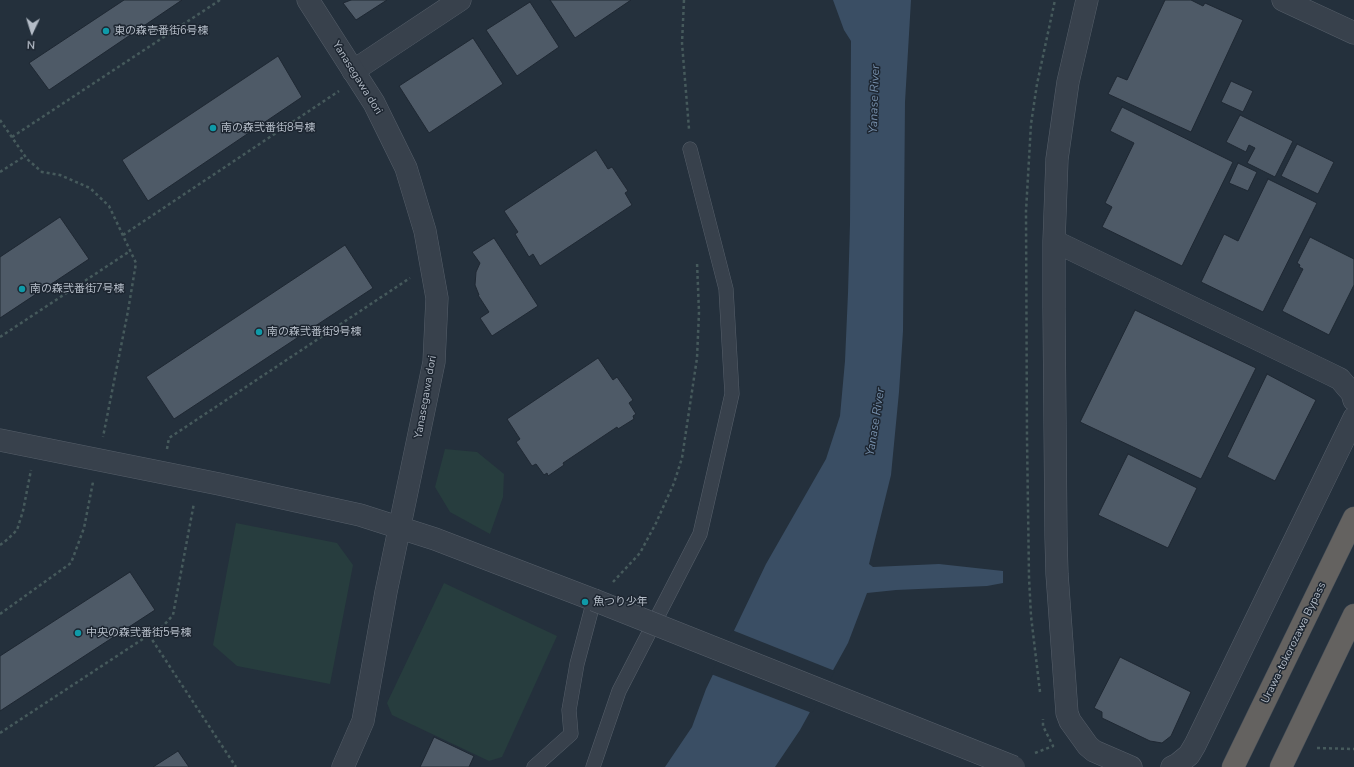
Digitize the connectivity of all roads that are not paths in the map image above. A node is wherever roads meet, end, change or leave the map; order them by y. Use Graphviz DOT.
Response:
graph roads {
  1 [pos="308,0"];
  2 [pos="460,0"];
  3 [pos="1087,0"];
  4 [pos="1283,0"];
  5 [pos="1354,33"];
  6 [pos="348,80"];
  7 [pos="690,148"];
  8 [pos="1054,241"];
  9 [pos="1354,400"];
  10 [pos="1354,418"];
  11 [pos="0,440"];
  12 [pos="1354,518"];
  13 [pos="401,528"];
  14 [pos="594,600"];
  15 [pos="1354,615"];
  16 [pos="343,767"];
  17 [pos="534,767"];
  18 [pos="593,767"];
  19 [pos="1014,767"];
  20 [pos="1132,767"];
  21 [pos="1172,767"];
  22 [pos="1233,767"];
  23 [pos="1281,767"];
  1 -- 6 [label="street, Yanasegawa dori"];
  2 -- 6 [label="street"];
  3 -- 8 [label="street"];
  4 -- 5 [label="street"];
  6 -- 13 [label="street, Yanasegawa dori"];
  7 -- 18 [label="lane"];
  8 -- 9 [label="street"];
  8 -- 20 [label="street"];
  10 -- 21 [label="street"];
  11 -- 13 [label="street"];
  12 -- 22 [label="highway, Urawa-tokorozawa Bypass"];
  13 -- 14 [label="street"];
  13 -- 16 [label="street, Yanasegawa dori"];
  14 -- 17 [label="lane"];
  14 -- 19 [label="street, bridge"];
  15 -- 23 [label="highway"];
}
